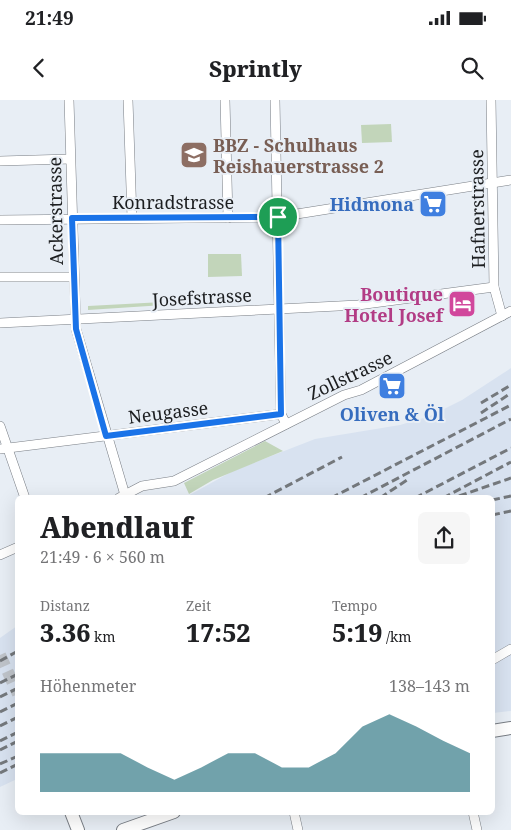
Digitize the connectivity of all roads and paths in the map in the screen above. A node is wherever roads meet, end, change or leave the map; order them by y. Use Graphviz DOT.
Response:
graph roads {
  1 [pos="68,100"];
  2 [pos="128,100"];
  3 [pos="225,100"];
  4 [pos="275,100"];
  5 [pos="491,100"];
  6 [pos="70,159"];
  7 [pos="0,161"];
  8 [pos="511,180"];
  9 [pos="492,183"];
  10 [pos="278,217"];
  11 [pos="72,218"];
  12 [pos="132,218"];
  13 [pos="228,218"];
  14 [pos="0,220"];
  15 [pos="73,277"];
  16 [pos="0,278"];
  17 [pos="494,287"];
  18 [pos="280,309"];
  19 [pos="511,311"];
  20 [pos="502,316"];
  21 [pos="76,319"];
  22 [pos="0,323"];
  23 [pos="281,414"];
  24 [pos="286,424"];
  25 [pos="0,426"];
  26 [pos="106,436"];
  27 [pos="4,448"];
  28 [pos="24,495"];
  29 [pos="122,495"];
  30 [pos="124,495"];
  31 [pos="15,548"];
  32 [pos="0,555"];
  33 [pos="511,649"];
  34 [pos="495,658"];
  35 [pos="511,728"];
  36 [pos="495,731"];
  37 [pos="71,815"];
  38 [pos="166,815"];
  39 [pos="295,815"];
  40 [pos="474,815"];
  41 [pos="78,830"];
  42 [pos="123,830"];
  43 [pos="298,830"];
  44 [pos="477,830"];
  1 -- 6 [label="street, Ackerstrasse"];
  2 -- 12 [label="street"];
  3 -- 13 [label="street"];
  4 -- 10 [label="street"];
  5 -- 9 [label="street, Hafnerstrasse"];
  6 -- 7 [label="street"];
  6 -- 11 [label="street, Ackerstrasse"];
  8 -- 9 [label="street, Konradstrasse"];
  9 -- 10 [label="street, Konradstrasse"];
  9 -- 17 [label="street, Hafnerstrasse"];
  10 -- 13 [label="street, Konradstrasse"];
  10 -- 18 [label="street"];
  11 -- 12 [label="street, Konradstrasse"];
  11 -- 14 [label="street, Konradstrasse"];
  11 -- 15 [label="street, Ackerstrasse"];
  12 -- 13 [label="street, Konradstrasse"];
  15 -- 16 [label="street"];
  15 -- 21 [label="street, Ackerstrasse"];
  17 -- 18 [label="street, Josefstrasse"];
  17 -- 20 [label="street, Hafnerstrasse"];
  18 -- 21 [label="street, Josefstrasse"];
  18 -- 23 [label="street"];
  19 -- 20 [label="street, Zollstrasse"];
  20 -- 24 [label="street, Zollstrasse"];
  21 -- 22 [label="street, Josefstrasse"];
  21 -- 26 [label="street, Ackerstrasse"];
  23 -- 24 [label="street"];
  23 -- 26 [label="street, Neugasse"];
  24 -- 30 [label="street, Zollstrasse"];
  25 -- 27 [label="street"];
  26 -- 27 [label="street, Neugasse"];
  26 -- 29 [label="street, Ackerstrasse"];
  27 -- 28 [label="street"];
  31 -- 32 [label="street"];
  33 -- 34 [label="street"];
  35 -- 36 [label="street"];
  37 -- 41 [label="street"];
  38 -- 42 [label="street"];
  39 -- 43 [label="street"];
  40 -- 44 [label="street"];
}
